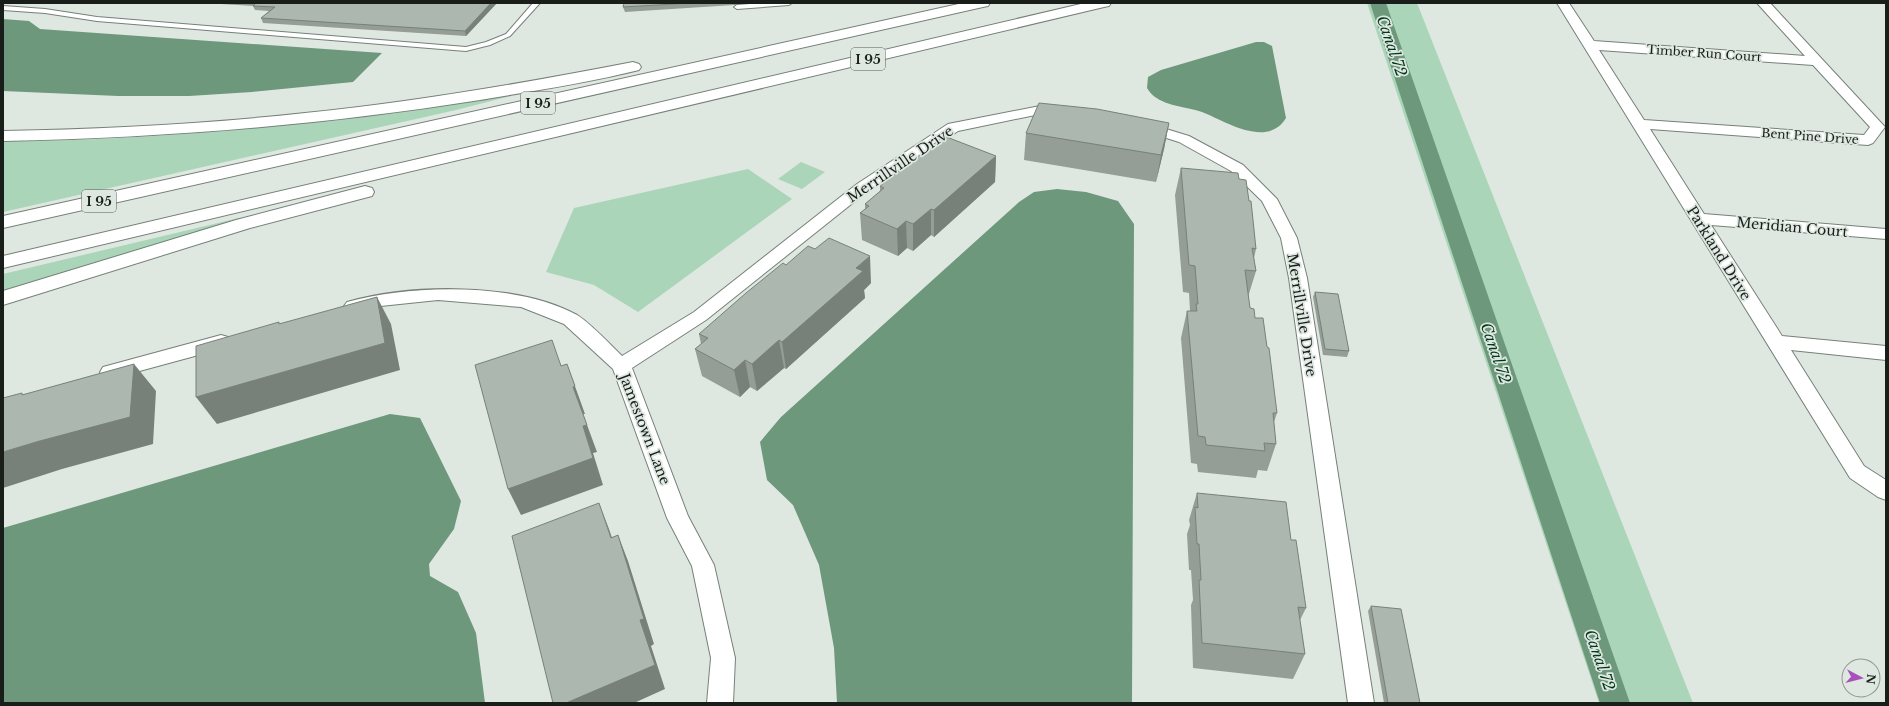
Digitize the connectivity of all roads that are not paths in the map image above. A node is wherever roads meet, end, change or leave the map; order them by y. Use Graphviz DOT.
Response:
graph roads {
  1 [pos="537,3"];
  2 [pos="789,3"];
  3 [pos="983,3"];
  4 [pos="1104,3"];
  5 [pos="1563,3"];
  6 [pos="1763,3"];
  7 [pos="737,7"];
  8 [pos="3,8"];
  9 [pos="880,27"];
  10 [pos="1590,45"];
  11 [pos="1818,61"];
  12 [pos="1075,113"];
  13 [pos="631,114"];
  14 [pos="1127,121"];
  15 [pos="1639,124"];
  16 [pos="3,136"];
  17 [pos="1697,219"];
  18 [pos="3,222"];
  19 [pos="1886,234"];
  20 [pos="3,262"];
  21 [pos="3,298"];
  22 [pos="335,311"];
  23 [pos="240,337"];
  24 [pos="1774,342"];
  25 [pos="1886,353"];
  26 [pos="621,366"];
  27 [pos="94,376"];
  28 [pos="1886,492"];
  29 [pos="720,703"];
  30 [pos="1361,703"];
  1 -- 8 [label="lane"];
  2 -- 7 [label="lane"];
  3 -- 9 [label="highway, I 95"];
  4 -- 13 [label="highway, I 95"];
  5 -- 10 [label="street, Parkland Drive"];
  6 -- 11 [label="street, Bent Pine Drive"];
  9 -- 16 [label="highway"];
  9 -- 18 [label="highway, I 95"];
  10 -- 11 [label="street, Timber Run Court"];
  10 -- 15 [label="street, Parkland Drive"];
  11 -- 15 [label="street, Bent Pine Drive"];
  12 -- 26 [label="street, Merrillville Drive"];
  13 -- 20 [label="highway, I 95"];
  13 -- 21 [label="highway"];
  14 -- 30 [label="street, Merrillville Drive"];
  15 -- 17 [label="street, Parkland Drive"];
  17 -- 19 [label="street, Meridian Court"];
  17 -- 24 [label="street, Parkland Drive"];
  22 -- 26 [label="street, Jamestown Lane"];
  23 -- 27 [label="street"];
  24 -- 25 [label="street"];
  24 -- 28 [label="street, Parkland Drive"];
  26 -- 29 [label="street, Jamestown Lane"];
}
